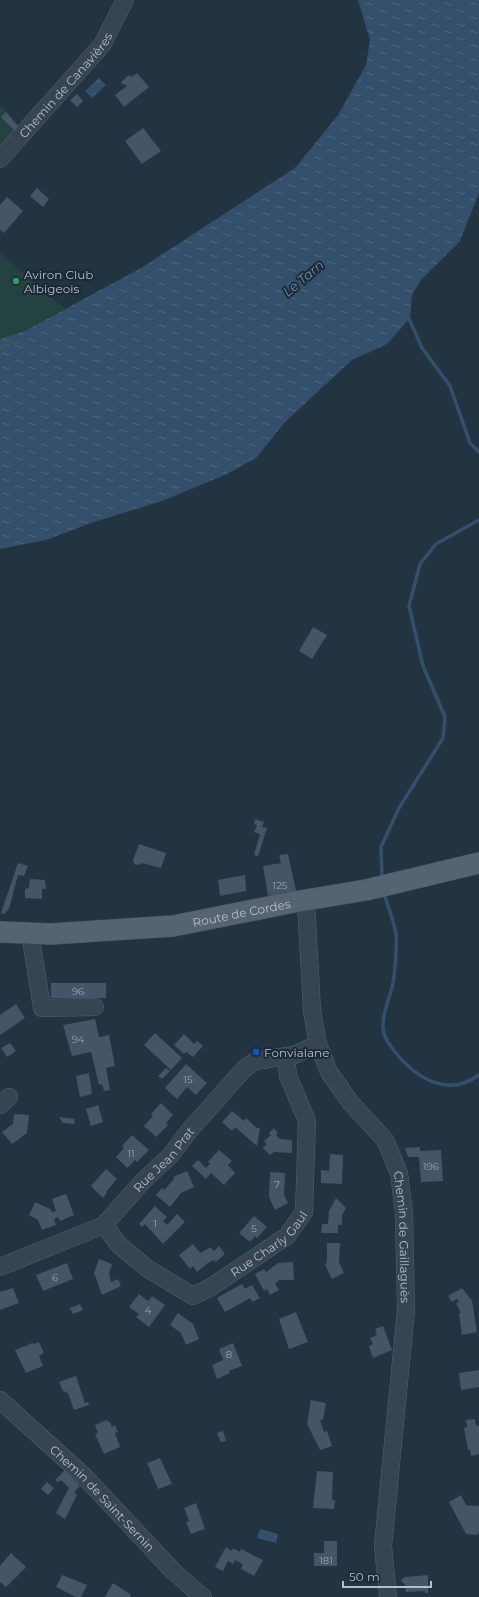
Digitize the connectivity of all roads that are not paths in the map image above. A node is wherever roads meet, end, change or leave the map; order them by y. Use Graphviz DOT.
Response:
graph roads {
  1 [pos="124,2"];
  2 [pos="0,159"];
  3 [pos="479,863"];
  4 [pos="306,901"];
  5 [pos="0,932"];
  6 [pos="30,933"];
  7 [pos="95,1007"];
  8 [pos="318,1044"];
  9 [pos="286,1056"];
  10 [pos="104,1225"];
  11 [pos="1,1263"];
  12 [pos="0,1400"];
  13 [pos="204,1597"];
  14 [pos="388,1597"];
  1 -- 2 [label="street, Chemin de Canavières"];
  3 -- 4 [label="main road, Route de Cordes"];
  4 -- 6 [label="main road, Route de Cordes"];
  4 -- 8 [label="street, Chemin de Gaillaguès"];
  5 -- 6 [label="main road, Route de Cordes"];
  6 -- 7 [label="street"];
  8 -- 9 [label="street, Rue Jean Prat"];
  8 -- 14 [label="street, Chemin de Gaillaguès"];
  9 -- 10 [label="street, Rue Jean Prat"];
  9 -- 10 [label="street, Rue Charly Gaul"];
  10 -- 11 [label="street, Rue Jean Prat"];
  12 -- 13 [label="street, Chemin de Saint-Sernin"];
}
